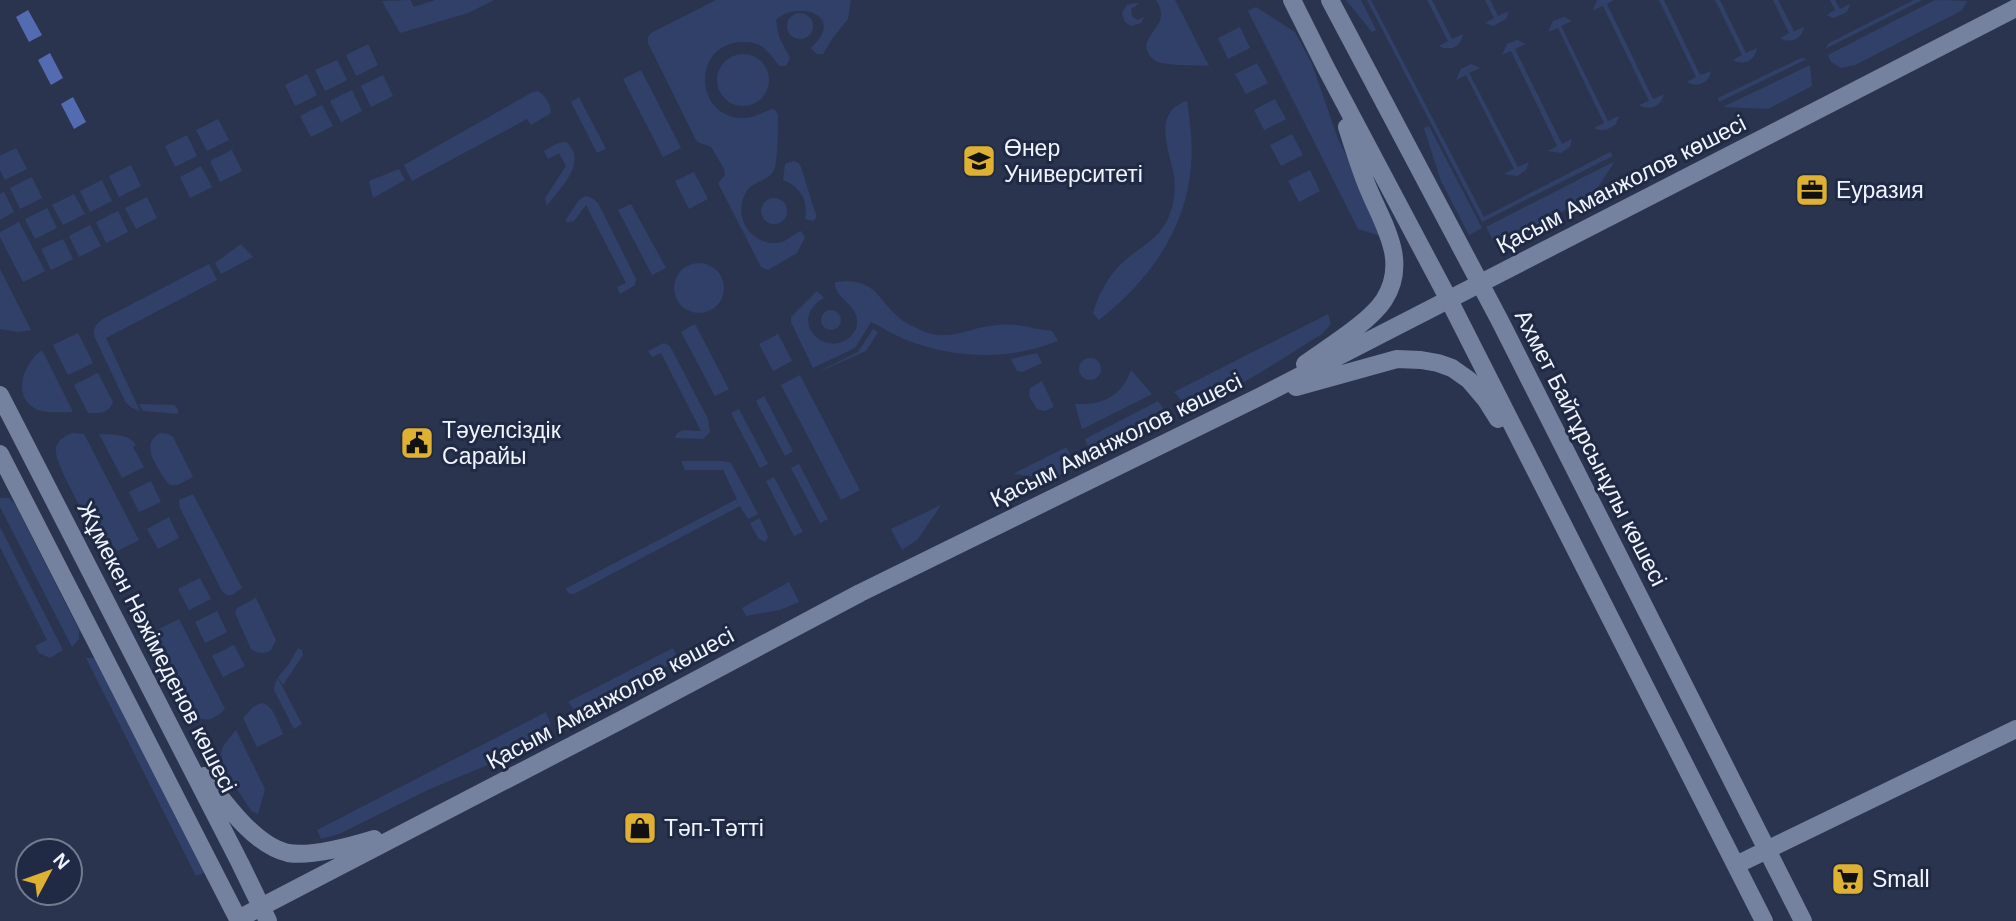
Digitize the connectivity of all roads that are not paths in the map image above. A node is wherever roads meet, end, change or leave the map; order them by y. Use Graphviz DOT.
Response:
graph roads {
  1 [pos="1292,0"];
  2 [pos="1330,0"];
  3 [pos="2016,8"];
  4 [pos="1326,68"];
  5 [pos="1480,283"];
  6 [pos="1449,300"];
  7 [pos="0,395"];
  8 [pos="1259,397"];
  9 [pos="0,454"];
  10 [pos="1561,521"];
  11 [pos="2016,729"];
  12 [pos="176,738"];
  13 [pos="418,826"];
  14 [pos="1767,850"];
  15 [pos="1736,865"];
  16 [pos="264,914"];
  17 [pos="239,920"];
  18 [pos="1764,921"];
  19 [pos="1803,921"];
  1 -- 4 [label="street"];
  2 -- 5 [label="street, Ахмет Байтұрсынұлы көшесі"];
  3 -- 5 [label="street, Қасым Аманжолов көшесі"];
  4 -- 6 [label="street"];
  4 -- 8 [label="street"];
  5 -- 6 [label="street, Қасым Аманжолов көшесі"];
  5 -- 14 [label="street, Ахмет Байтұрсынұлы көшесі"];
  6 -- 8 [label="street, Қасым Аманжолов көшесі"];
  6 -- 10 [label="street"];
  7 -- 12 [label="street, Жұмекен Нәжімеденов көшесі"];
  8 -- 10 [label="street"];
  8 -- 13 [label="street, Қасым Аманжолов көшесі"];
  9 -- 17 [label="street"];
  10 -- 15 [label="street"];
  11 -- 14 [label="street"];
  12 -- 13 [label="street"];
  12 -- 16 [label="street, Жұмекен Нәжімеденов көшесі"];
  13 -- 16 [label="street, Қасым Аманжолов көшесі"];
  14 -- 15 [label="street"];
  14 -- 19 [label="street, Ахмет Байтұрсынұлы көшесі"];
  15 -- 18 [label="street"];
  16 -- 17 [label="street, Қасым Аманжолов көшесі"];
}
